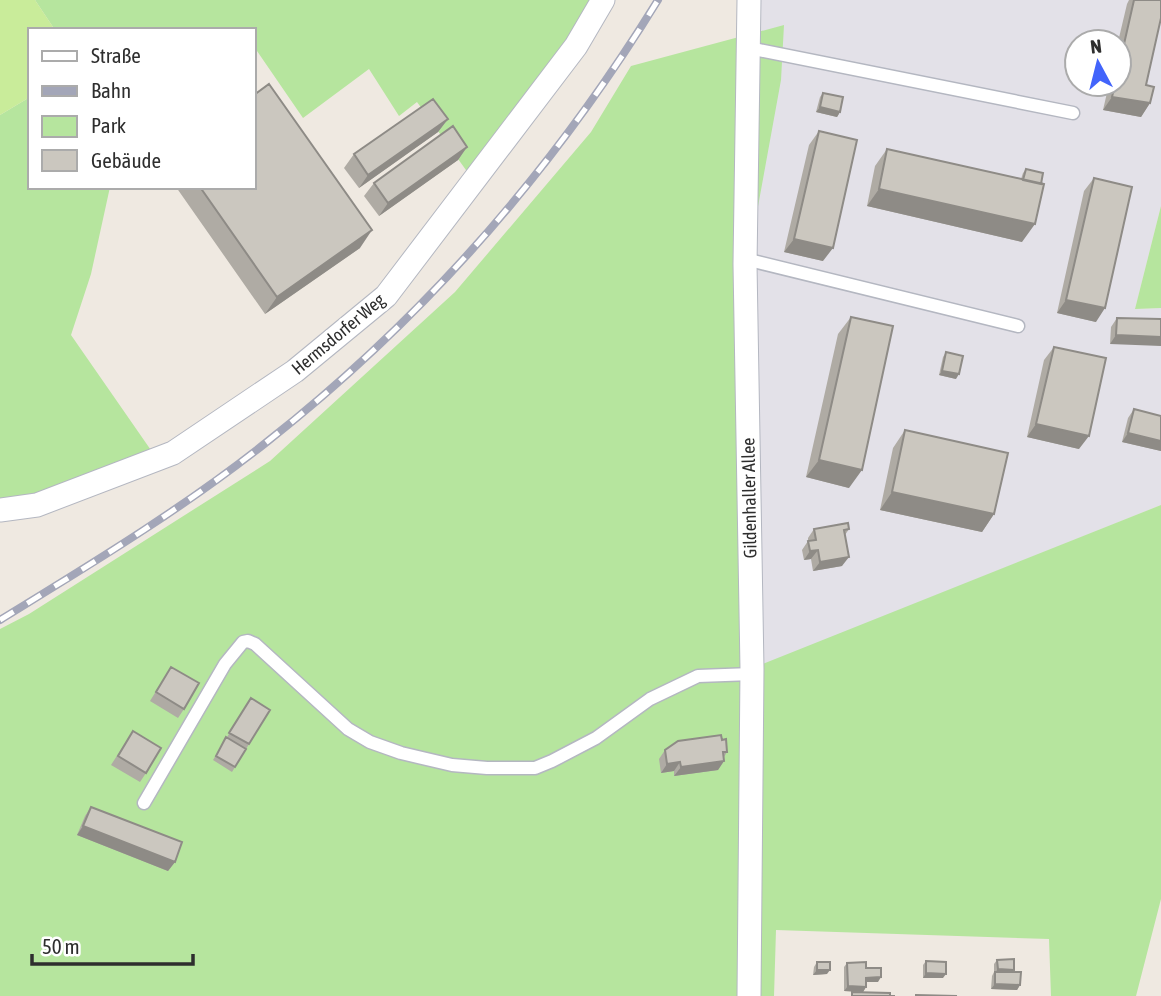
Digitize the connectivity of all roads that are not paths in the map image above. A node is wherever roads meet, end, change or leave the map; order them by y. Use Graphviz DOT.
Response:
graph roads {
  1 [pos="603,0"];
  2 [pos="749,0"];
  3 [pos="749,48"];
  4 [pos="1073,113"];
  5 [pos="745,259"];
  6 [pos="1018,326"];
  7 [pos="0,510"];
  8 [pos="751,674"];
  9 [pos="144,803"];
  10 [pos="749,996"];
  1 -- 7 [label="street, Hermsdorfer Weg"];
  2 -- 3 [label="street, Gildenhaller Allee"];
  3 -- 4 [label="lane"];
  3 -- 5 [label="street, Gildenhaller Allee"];
  5 -- 6 [label="lane"];
  5 -- 8 [label="street, Gildenhaller Allee"];
  8 -- 9 [label="lane"];
  8 -- 10 [label="street, Gildenhaller Allee"];
}
